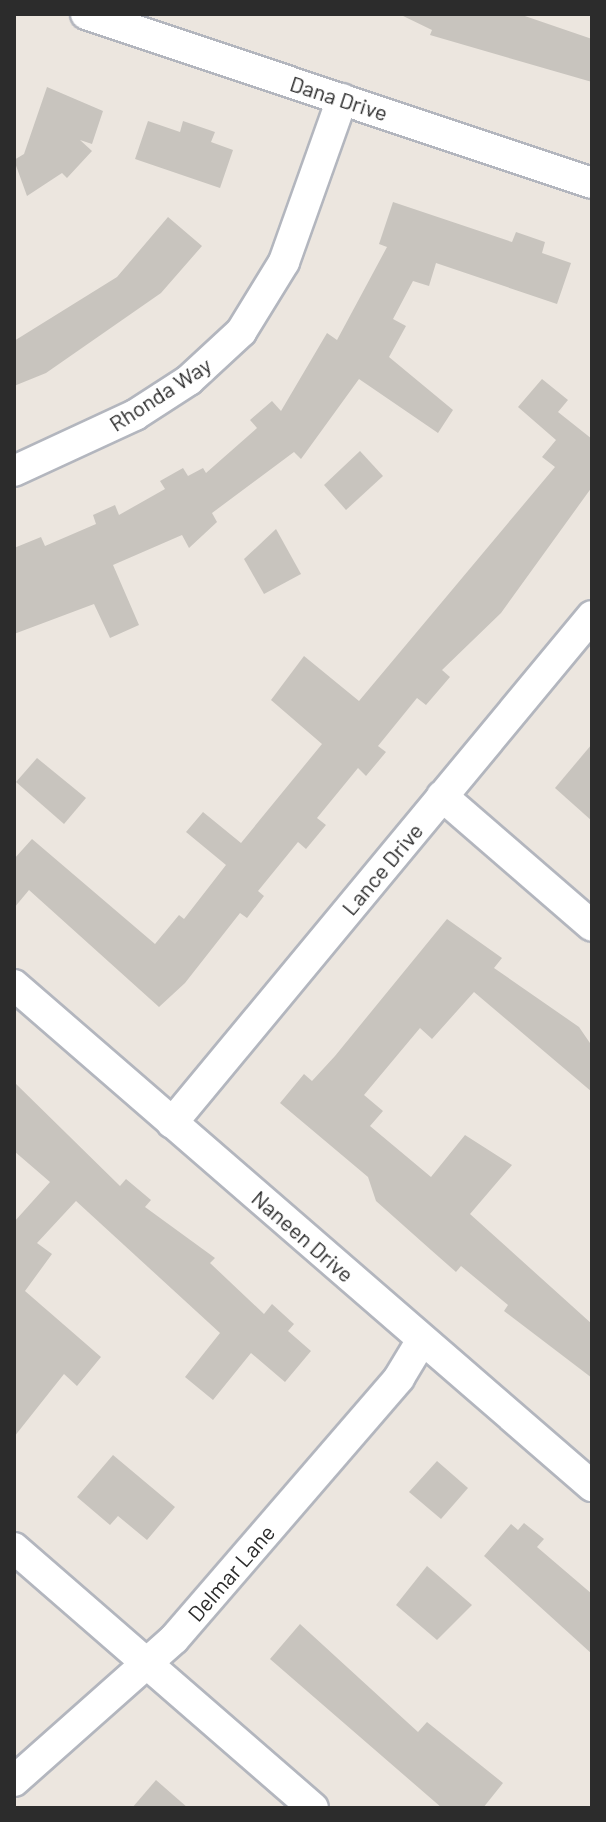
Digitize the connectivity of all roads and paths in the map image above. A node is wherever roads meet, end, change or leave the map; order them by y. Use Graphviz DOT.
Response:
graph roads {
  1 [pos="86,14"];
  2 [pos="342,99"];
  3 [pos="592,183"];
  4 [pos="14,471"];
  5 [pos="592,616"];
  6 [pos="442,796"];
  7 [pos="592,926"];
  8 [pos="14,985"];
  9 [pos="172,1123"];
  10 [pos="422,1340"];
  11 [pos="592,1486"];
  12 [pos="14,1548"];
  13 [pos="147,1665"];
  14 [pos="14,1781"];
  15 [pos="313,1808"];
  1 -- 2 [label="street, Dana Drive"];
  2 -- 3 [label="street, Dana Drive"];
  2 -- 4 [label="street, Rhonda Way"];
  5 -- 6 [label="street, Lance Drive"];
  6 -- 7 [label="street"];
  6 -- 9 [label="street, Lance Drive"];
  8 -- 9 [label="street, Naneen Drive"];
  9 -- 10 [label="street, Naneen Drive"];
  10 -- 11 [label="street, Naneen Drive"];
  10 -- 13 [label="street, Delmar Lane"];
  12 -- 13 [label="street"];
  13 -- 14 [label="street, Delmar Lane"];
  13 -- 15 [label="street"];
}
